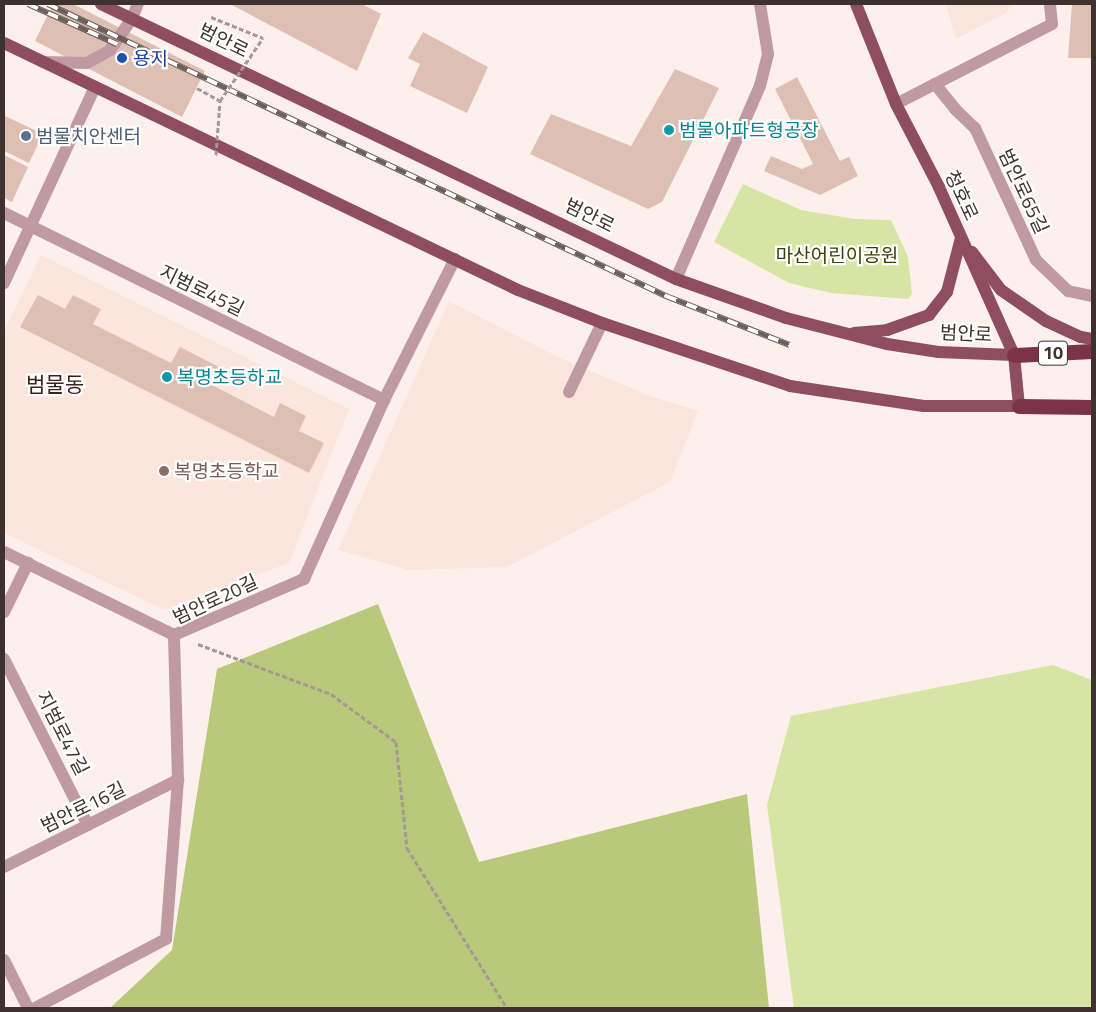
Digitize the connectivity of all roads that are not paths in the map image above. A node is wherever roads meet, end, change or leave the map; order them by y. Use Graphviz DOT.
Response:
graph roads {
  1 [pos="101,4"];
  2 [pos="138,4"];
  3 [pos="760,4"];
  4 [pos="856,4"];
  5 [pos="1050,4"];
  6 [pos="132,18"];
  7 [pos="4,43"];
  8 [pos="43,62"];
  9 [pos="935,84"];
  10 [pos="95,87"];
  11 [pos="896,104"];
  12 [pos="4,213"];
  13 [pos="30,226"];
  14 [pos="961,238"];
  15 [pos="455,259"];
  16 [pos="676,279"];
  17 [pos="4,283"];
  18 [pos="1092,296"];
  19 [pos="602,323"];
  20 [pos="842,334"];
  21 [pos="1092,339"];
  22 [pos="1092,351"];
  23 [pos="1014,355"];
  24 [pos="570,392"];
  25 [pos="384,400"];
  26 [pos="1019,406"];
  27 [pos="1092,407"];
  28 [pos="4,552"];
  29 [pos="28,563"];
  30 [pos="4,612"];
  31 [pos="174,635"];
  32 [pos="4,659"];
  33 [pos="178,780"];
  34 [pos="88,825"];
  35 [pos="4,867"];
  36 [pos="4,960"];
  37 [pos="28,1008"];
  38 [pos="35,1008"];
  1 -- 6 [label="main road, 범안로 / 10"];
  2 -- 6 [label="street"];
  3 -- 16 [label="street"];
  4 -- 11 [label="main road, 청호로"];
  5 -- 9 [label="street"];
  6 -- 8 [label="street"];
  6 -- 16 [label="main road, 범안로 / 10"];
  7 -- 8 [label="main road"];
  8 -- 10 [label="main road"];
  9 -- 11 [label="street"];
  9 -- 18 [label="street, 범안로65길"];
  10 -- 13 [label="street"];
  10 -- 15 [label="main road"];
  11 -- 14 [label="main road, 청호로"];
  12 -- 13 [label="street, 지범로45길"];
  13 -- 17 [label="street"];
  13 -- 25 [label="street, 지범로45길"];
  14 -- 20 [label="main road"];
  14 -- 21 [label="main road"];
  14 -- 23 [label="main road, 청호로"];
  15 -- 19 [label="main road"];
  15 -- 25 [label="street, 범안로20길"];
  16 -- 20 [label="main road, 범안로 / 10"];
  19 -- 24 [label="street"];
  19 -- 26 [label="main road"];
  20 -- 23 [label="main road, 범안로 / 10"];
  22 -- 23 [label="highway, 범안로 / 10"];
  23 -- 26 [label="main road, 청호로"];
  25 -- 31 [label="street, 범안로20길"];
  26 -- 27 [label="highway"];
  28 -- 29 [label="street"];
  29 -- 30 [label="street"];
  29 -- 31 [label="street"];
  31 -- 33 [label="street, 범안로20길"];
  32 -- 34 [label="street, 지범로47길"];
  33 -- 34 [label="street, 범안로16길"];
  33 -- 38 [label="street, 범안로20길"];
  34 -- 35 [label="street, 범안로16길"];
  36 -- 37 [label="street"];
}
